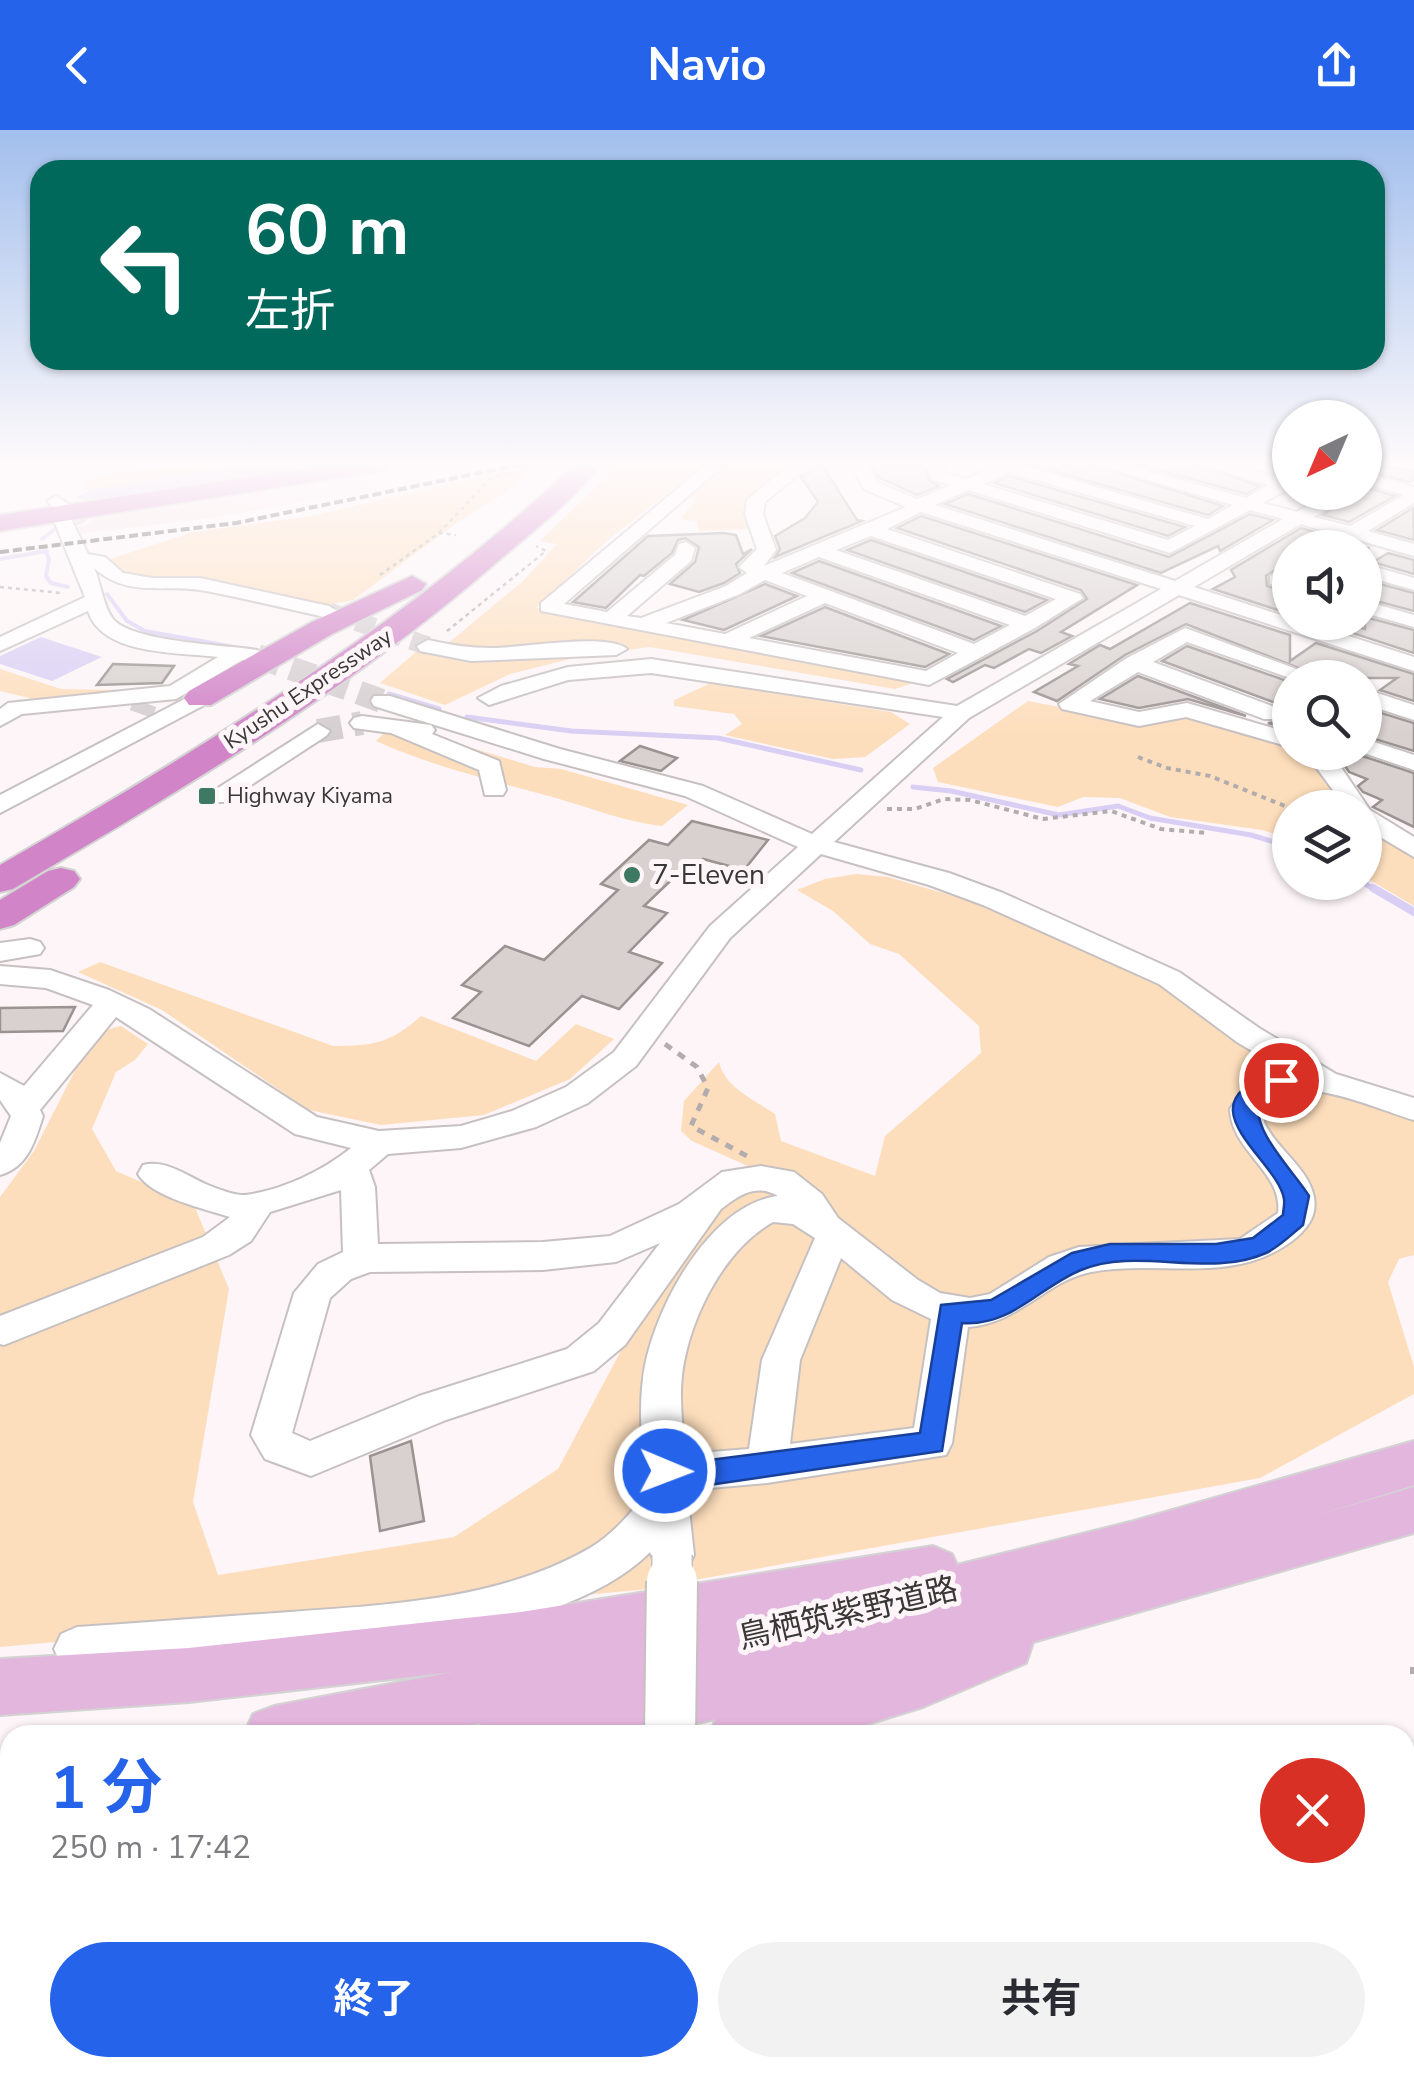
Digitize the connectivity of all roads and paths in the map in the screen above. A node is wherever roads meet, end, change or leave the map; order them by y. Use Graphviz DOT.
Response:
graph roads {
  1 [pos="79,554"];
  2 [pos="410,554"];
  3 [pos="451,554"];
  4 [pos="481,554"];
  5 [pos="511,554"];
  6 [pos="544,554"];
  7 [pos="611,554"];
  8 [pos="685,554"];
  9 [pos="763,554"];
  10 [pos="809,554"];
  11 [pos="829,554"];
  12 [pos="943,554"];
  13 [pos="1052,554"];
  14 [pos="1067,554"];
  15 [pos="1237,554"];
  16 [pos="81,558"];
  17 [pos="762,573"];
  18 [pos="1382,575"];
  19 [pos="1009,576"];
  20 [pos="412,584"];
  21 [pos="1414,584"];
  22 [pos="0,586"];
  23 [pos="1178,588"];
  24 [pos="823,596"];
  25 [pos="94,600"];
  26 [pos="1382,611"];
  27 [pos="329,612"];
  28 [pos="1272,614"];
  29 [pos="610,619"];
  30 [pos="1414,621"];
  31 [pos="1028,624"];
  32 [pos="642,625"];
  33 [pos="726,640"];
  34 [pos="1292,640"];
  35 [pos="1351,640"];
  36 [pos="0,645"];
  37 [pos="428,646"];
  38 [pos="974,652"];
  39 [pos="1260,660"];
  40 [pos="1135,664"];
  41 [pos="1272,664"];
  42 [pos="1414,664"];
  43 [pos="651,666"];
  44 [pos="200,698"];
  45 [pos="489,698"];
  46 [pos="1382,702"];
  47 [pos="144,704"];
  48 [pos="962,713"];
  49 [pos="1414,714"];
  50 [pos="0,719"];
  51 [pos="1272,725"];
  52 [pos="1272,729"];
  53 [pos="318,731"];
  54 [pos="1382,752"];
  55 [pos="1138,757"];
  56 [pos="54,760"];
  57 [pos="1414,763"];
  58 [pos="494,790"];
  59 [pos="216,797"];
  60 [pos="861,801"];
  61 [pos="1272,801"];
  62 [pos="0,805"];
  63 [pos="1382,827"];
  64 [pos="1207,833"];
  65 [pos="813,844"];
  66 [pos="0,846"];
  67 [pos="1414,849"];
  68 [pos="0,881"];
  69 [pos="0,917"];
  70 [pos="30,948"];
  71 [pos="0,952"];
  72 [pos="0,975"];
  73 [pos="112,1002"];
  74 [pos="646,1032"];
  75 [pos="1325,1081"];
  76 [pos="0,1084"];
  77 [pos="23,1108"];
  78 [pos="1414,1109"];
  79 [pos="379,1142"];
  80 [pos="0,1163"];
  81 [pos="351,1168"];
  82 [pos="155,1174"];
  83 [pos="782,1181"];
  84 [pos="706,1202"];
  85 [pos="250,1210"];
  86 [pos="832,1233"];
  87 [pos="361,1259"];
  88 [pos="951,1312"];
  89 [pos="4,1330"];
  90 [pos="1414,1464"];
  91 [pos="767,1465"];
  92 [pos="665,1487"];
  93 [pos="1414,1510"];
  94 [pos="1127,1570"];
  95 [pos="77,1649"];
  96 [pos="0,1687"];
  97 [pos="328,1725"];
  98 [pos="556,1725"];
  99 [pos="670,1725"];
  100 [pos="771,1725"];
  1 -- 16 [label="street"];
  2 -- 27 [label="path"];
  3 -- 20 [label="highway, Kyushu Expressway"];
  4 -- 68 [label="highway, Kyushu Expressway"];
  5 -- 69 [label="highway"];
  6 -- 37 [label="path"];
  7 -- 29 [label="street"];
  8 -- 29 [label="street"];
  9 -- 17 [label="street"];
  10 -- 17 [label="street"];
  11 -- 31 [label="street"];
  12 -- 19 [label="street"];
  13 -- 19 [label="street"];
  14 -- 23 [label="street"];
  15 -- 23 [label="street"];
  16 -- 25 [label="street"];
  16 -- 27 [label="street"];
  17 -- 24 [label="street"];
  17 -- 32 [label="street"];
  18 -- 21 [label="street"];
  19 -- 31 [label="street"];
  20 -- 44 [label="highway"];
  20 -- 66 [label="highway, Kyushu Expressway"];
  22 -- 25 [label="path"];
  23 -- 28 [label="street"];
  23 -- 48 [label="street"];
  24 -- 33 [label="street"];
  24 -- 38 [label="street"];
  25 -- 36 [label="street"];
  25 -- 47 [label="street"];
  26 -- 30 [label="street"];
  29 -- 32 [label="street"];
  31 -- 38 [label="street"];
  32 -- 33 [label="street"];
  33 -- 38 [label="street"];
  34 -- 39 [label="street"];
  35 -- 42 [label="street"];
  37 -- 43 [label="street"];
  39 -- 40 [label="street"];
  39 -- 41 [label="street"];
  40 -- 51 [label="street"];
  40 -- 52 [label="street"];
  43 -- 45 [label="street"];
  43 -- 48 [label="street"];
  44 -- 62 [label="street"];
  46 -- 49 [label="street"];
  47 -- 50 [label="street"];
  47 -- 56 [label="street"];
  48 -- 60 [label="street"];
  53 -- 59 [label="street"];
  54 -- 57 [label="street"];
  55 -- 61 [label="path"];
  58 -- 65 [label="street"];
  60 -- 64 [label="path"];
  60 -- 65 [label="street"];
  63 -- 67 [label="street"];
  65 -- 74 [label="street"];
  65 -- 75 [label="street"];
  70 -- 71 [label="street"];
  72 -- 73 [label="street"];
  73 -- 77 [label="street"];
  73 -- 79 [label="street"];
  74 -- 79 [label="street"];
  74 -- 83 [label="path"];
  75 -- 78 [label="street"];
  75 -- 88 [label="street"];
  76 -- 77 [label="street"];
  77 -- 80 [label="street"];
  79 -- 81 [label="street"];
  81 -- 85 [label="street"];
  81 -- 87 [label="street"];
  82 -- 85 [label="street"];
  83 -- 84 [label="street"];
  83 -- 86 [label="street"];
  84 -- 87 [label="street"];
  84 -- 87 [label="street"];
  85 -- 89 [label="street"];
  86 -- 88 [label="street"];
  86 -- 91 [label="street"];
  86 -- 92 [label="street"];
  88 -- 91 [label="street"];
  90 -- 94 [label="main road, 鳥栖筑紫野道路"];
  91 -- 92 [label="street"];
  92 -- 95 [label="street"];
  92 -- 99 [label="street, bridge"];
  93 -- 94 [label="main road, 鳥栖筑紫野道路"];
  94 -- 96 [label="main road"];
  94 -- 97 [label="main road, 鳥栖筑紫野道路"];
  94 -- 98 [label="main road, 鳥栖筑紫野道路"];
  94 -- 100 [label="main road"];
}
